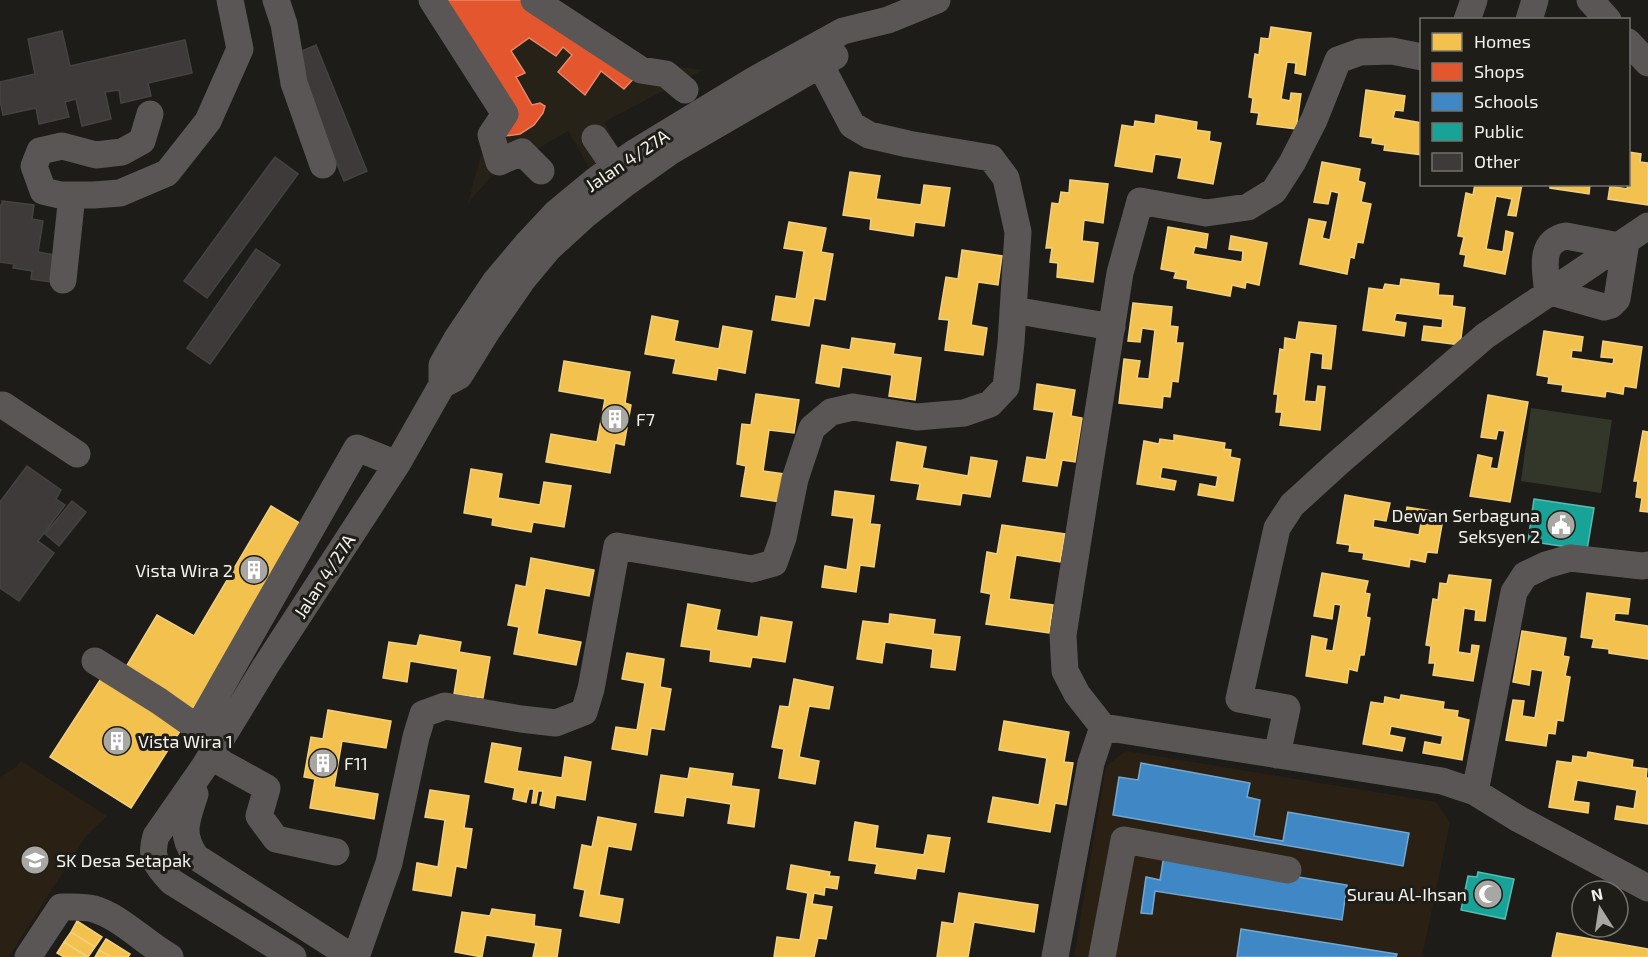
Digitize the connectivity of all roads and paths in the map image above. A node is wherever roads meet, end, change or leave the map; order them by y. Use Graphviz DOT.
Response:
graph roads {
  1 [pos="230,0"];
  2 [pos="276,0"];
  3 [pos="432,0"];
  4 [pos="534,0"];
  5 [pos="937,0"];
  6 [pos="1474,0"];
  7 [pos="1535,0"];
  8 [pos="1468,18"];
  9 [pos="1530,18"];
  10 [pos="888,20"];
  11 [pos="1630,43"];
  12 [pos="1420,57"];
  13 [pos="1648,63"];
  14 [pos="820,64"];
  15 [pos="686,90"];
  16 [pos="150,114"];
  17 [pos="595,138"];
  18 [pos="323,165"];
  19 [pos="541,171"];
  20 [pos="620,174"];
  21 [pos="72,195"];
  22 [pos="1648,226"];
  23 [pos="1623,244"];
  24 [pos="63,280"];
  25 [pos="1550,293"];
  26 [pos="1013,310"];
  27 [pos="1112,327"];
  28 [pos="0,405"];
  29 [pos="77,454"];
  30 [pos="397,464"];
  31 [pos="1648,565"];
  32 [pos="95,662"];
  33 [pos="1103,727"];
  34 [pos="208,749"];
  35 [pos="1277,755"];
  36 [pos="1475,792"];
  37 [pos="336,852"];
  38 [pos="1288,870"];
  39 [pos="1643,880"];
  40 [pos="158,954"];
  41 [pos="28,957"];
  42 [pos="292,957"];
  43 [pos="354,957"];
  44 [pos="1055,957"];
  45 [pos="1102,957"];
  1 -- 21 [label="street"];
  2 -- 18 [label="street"];
  3 -- 19 [label="street"];
  4 -- 15 [label="street"];
  5 -- 10 [label="street, Jalan 4/27A"];
  6 -- 8 [label="street"];
  7 -- 9 [label="street"];
  10 -- 14 [label="street, Jalan 4/27A"];
  10 -- 20 [label="street, Jalan 4/27A"];
  11 -- 13 [label="street"];
  12 -- 27 [label="street"];
  14 -- 20 [label="street, Jalan 4/27A"];
  14 -- 26 [label="street"];
  16 -- 21 [label="street"];
  17 -- 20 [label="street"];
  20 -- 30 [label="street, Jalan 4/27A"];
  21 -- 24 [label="street"];
  22 -- 23 [label="street"];
  23 -- 25 [label="street"];
  23 -- 25 [label="street"];
  23 -- 25 [label="street"];
  25 -- 35 [label="street"];
  26 -- 27 [label="street"];
  26 -- 43 [label="street"];
  27 -- 33 [label="street"];
  28 -- 29 [label="street"];
  30 -- 34 [label="street, Jalan 4/27A"];
  30 -- 34 [label="street"];
  31 -- 36 [label="street"];
  32 -- 34 [label="street"];
  33 -- 35 [label="street"];
  33 -- 44 [label="street"];
  34 -- 37 [label="street"];
  34 -- 42 [label="street, Jalan 4/27A"];
  34 -- 43 [label="street, Jalan 4/27A"];
  35 -- 36 [label="street"];
  36 -- 39 [label="street"];
  38 -- 45 [label="street"];
  40 -- 41 [label="street"];
}
